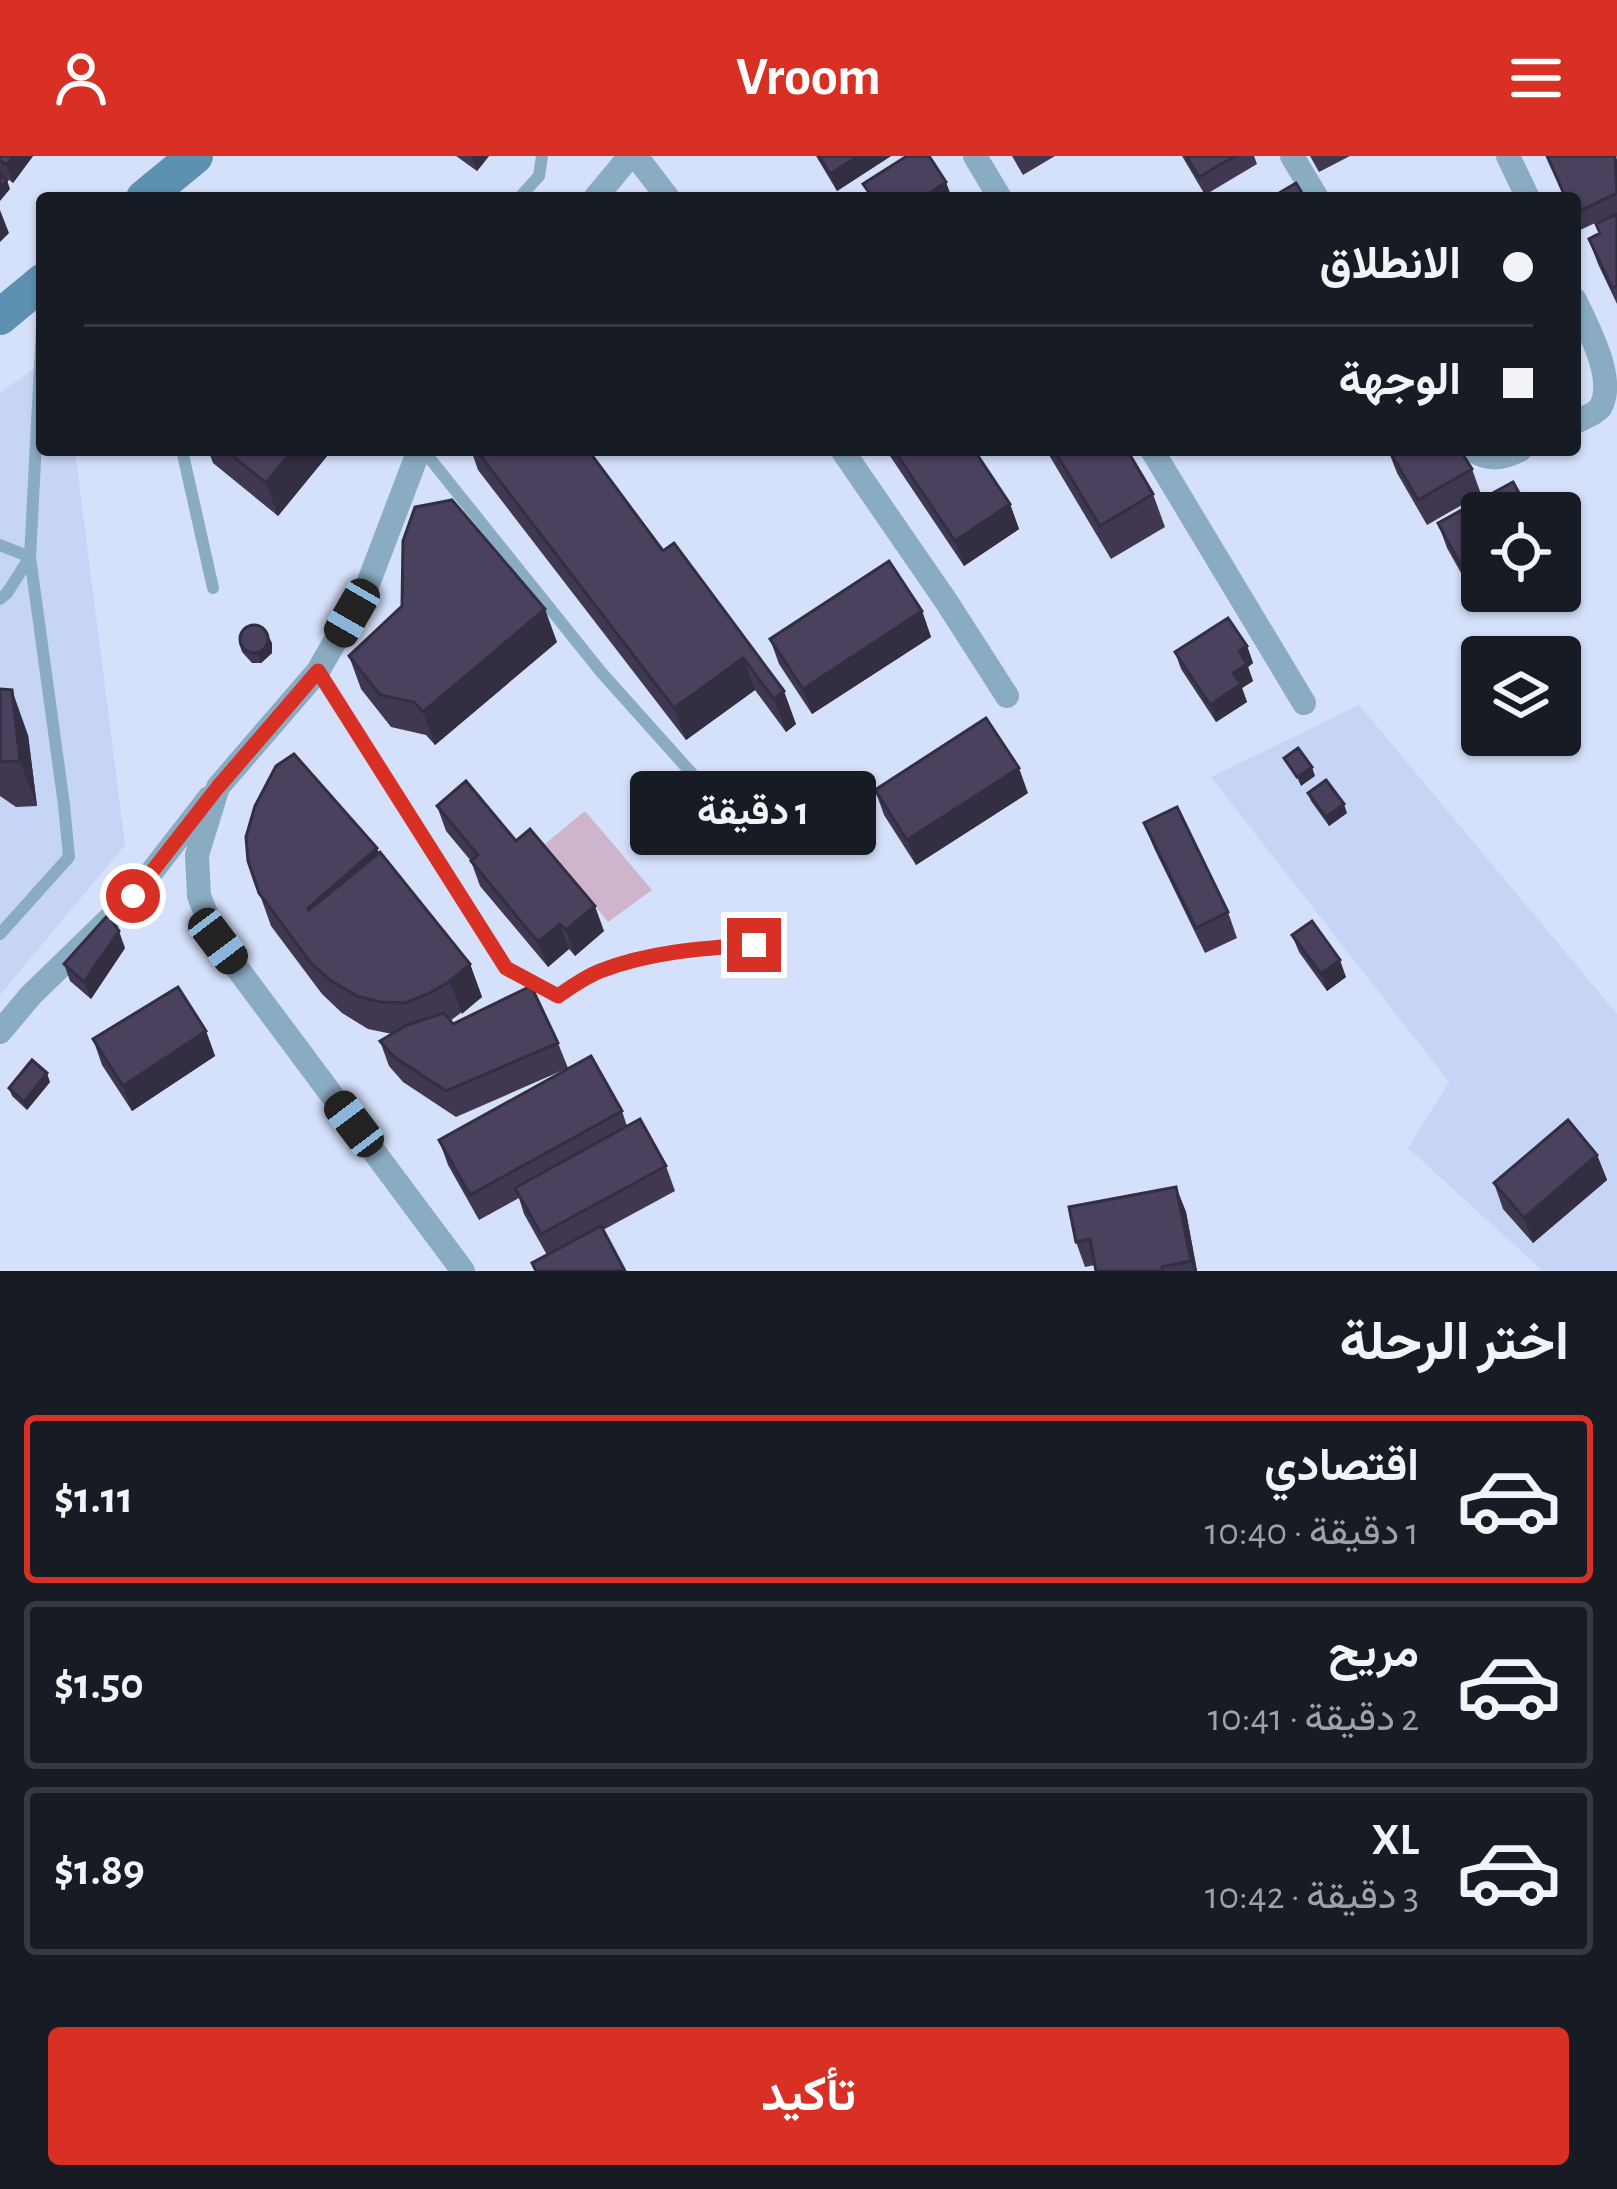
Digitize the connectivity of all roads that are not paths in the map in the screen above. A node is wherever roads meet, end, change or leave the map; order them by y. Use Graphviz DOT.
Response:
graph roads {
  1 [pos="195,156"];
  2 [pos="542,156"];
  3 [pos="633,156"];
  4 [pos="974,156"];
  5 [pos="1292,156"];
  6 [pos="1508,156"];
  7 [pos="151,192"];
  8 [pos="524,192"];
  9 [pos="601,192"];
  10 [pos="663,192"];
  11 [pos="996,192"];
  12 [pos="1313,192"];
  13 [pos="1525,192"];
  14 [pos="36,287"];
  15 [pos="1581,313"];
  16 [pos="0,317"];
  17 [pos="1581,419"];
  18 [pos="36,442"];
  19 [pos="183,456"];
  20 [pos="419,456"];
  21 [pos="426,456"];
  22 [pos="846,456"];
  23 [pos="1155,456"];
  24 [pos="0,545"];
  25 [pos="30,557"];
  26 [pos="213,589"];
  27 [pos="0,599"];
  28 [pos="318,671"];
  29 [pos="1007,696"];
  30 [pos="1304,703"];
  31 [pos="218,787"];
  32 [pos="793,824"];
  33 [pos="0,934"];
  34 [pos="754,945"];
  35 [pos="0,1032"];
  36 [pos="463,1271"];
  1 -- 7 [label="main road"];
  2 -- 8 [label="lane"];
  3 -- 9 [label="street"];
  3 -- 10 [label="street"];
  4 -- 11 [label="street"];
  5 -- 12 [label="street"];
  6 -- 13 [label="street"];
  14 -- 16 [label="main road"];
  15 -- 17 [label="street"];
  18 -- 25 [label="lane"];
  19 -- 26 [label="lane"];
  20 -- 28 [label="street"];
  21 -- 32 [label="lane"];
  22 -- 29 [label="street"];
  23 -- 30 [label="street"];
  24 -- 25 [label="lane"];
  25 -- 27 [label="lane"];
  25 -- 33 [label="lane"];
  28 -- 31 [label="street"];
  28 -- 34 [label="lane"];
  31 -- 35 [label="street"];
  31 -- 36 [label="street"];
}
